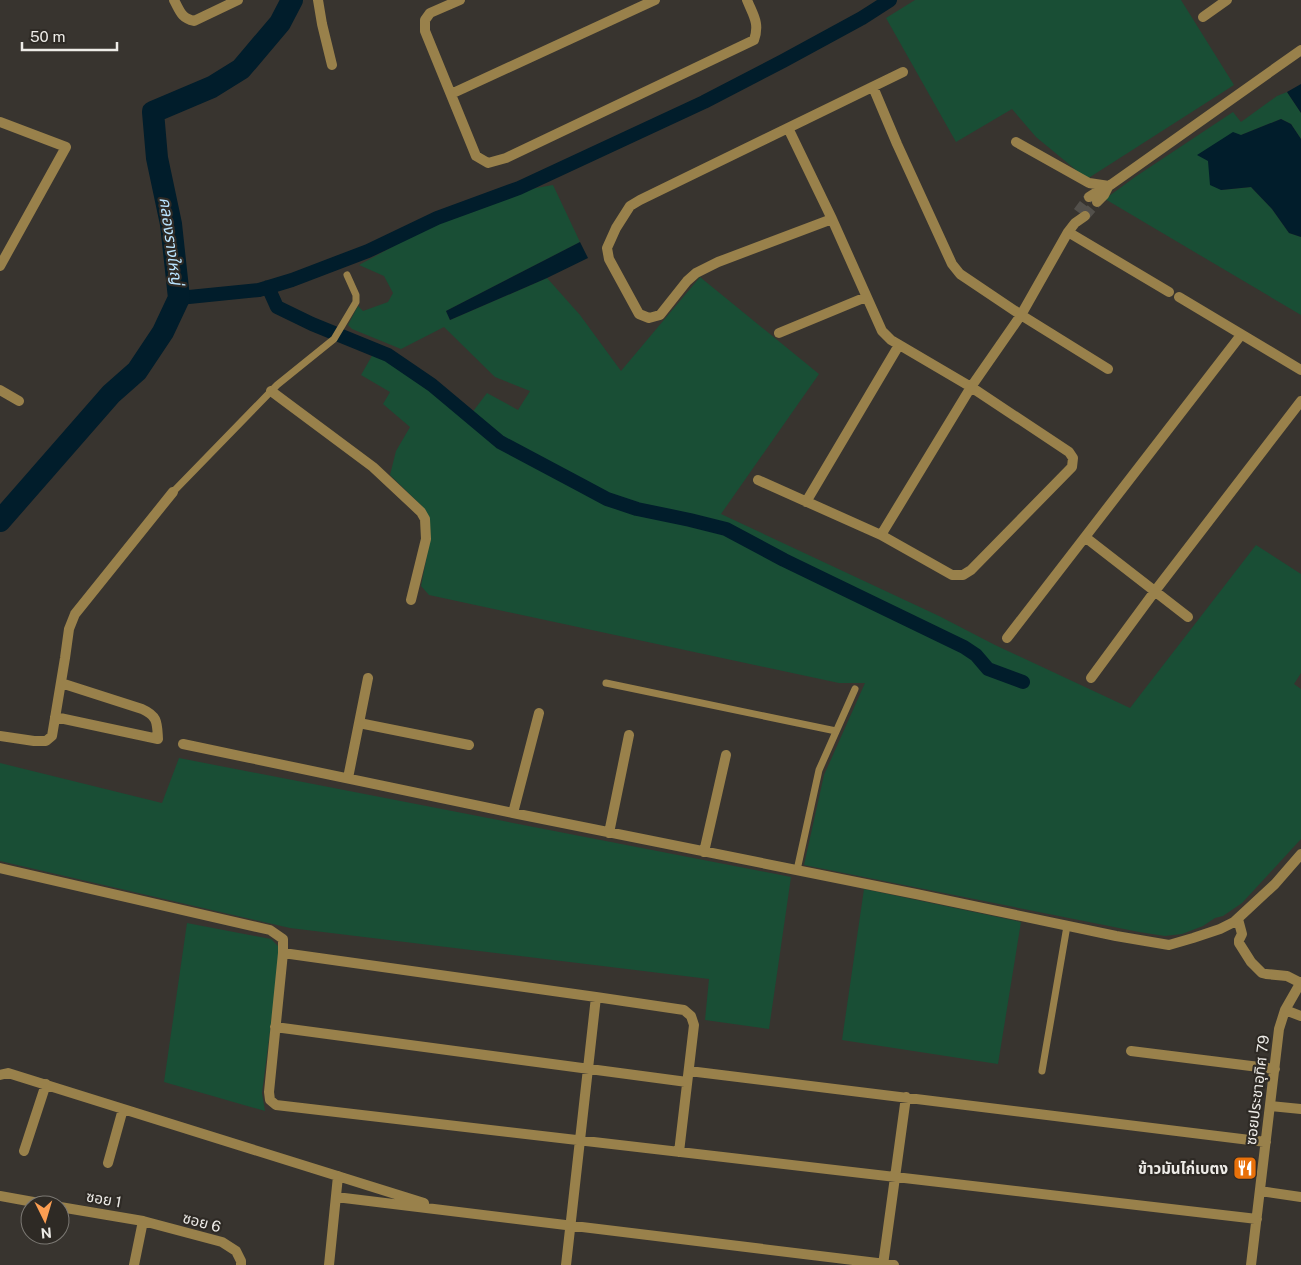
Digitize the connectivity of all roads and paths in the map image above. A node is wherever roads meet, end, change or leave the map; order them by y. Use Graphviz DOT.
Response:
graph roads {
  1 [pos="174,0"];
  2 [pos="238,0"];
  3 [pos="318,0"];
  4 [pos="460,0"];
  5 [pos="655,0"];
  6 [pos="747,0"];
  7 [pos="1227,0"];
  8 [pos="1203,17"];
  9 [pos="1301,50"];
  10 [pos="332,65"];
  11 [pos="904,72"];
  12 [pos="873,87"];
  13 [pos="450,94"];
  14 [pos="0,122"];
  15 [pos="788,128"];
  16 [pos="1016,142"];
  17 [pos="1109,186"];
  18 [pos="1093,200"];
  19 [pos="1081,214"];
  20 [pos="832,219"];
  21 [pos="1068,232"];
  22 [pos="0,266"];
  23 [pos="347,275"];
  24 [pos="1170,292"];
  25 [pos="866,297"];
  26 [pos="1179,297"];
  27 [pos="1022,314"];
  28 [pos="779,333"];
  29 [pos="1241,335"];
  30 [pos="899,345"];
  31 [pos="1108,368"];
  32 [pos="1301,370"];
  33 [pos="971,387"];
  34 [pos="0,390"];
  35 [pos="271,391"];
  36 [pos="19,401"];
  37 [pos="1301,401"];
  38 [pos="758,480"];
  39 [pos="173,492"];
  40 [pos="806,502"];
  41 [pos="881,535"];
  42 [pos="1084,537"];
  43 [pos="1155,591"];
  44 [pos="411,600"];
  45 [pos="1188,617"];
  46 [pos="1007,638"];
  47 [pos="368,678"];
  48 [pos="1091,678"];
  49 [pos="61,683"];
  50 [pos="606,683"];
  51 [pos="855,689"];
  52 [pos="539,713"];
  53 [pos="55,717"];
  54 [pos="359,723"];
  55 [pos="836,732"];
  56 [pos="629,735"];
  57 [pos="0,736"];
  58 [pos="183,744"];
  59 [pos="469,745"];
  60 [pos="726,755"];
  61 [pos="348,778"];
  62 [pos="513,814"];
  63 [pos="609,833"];
  64 [pos="704,852"];
  65 [pos="1301,854"];
  66 [pos="0,868"];
  67 [pos="797,870"];
  68 [pos="1236,921"];
  69 [pos="1067,926"];
  70 [pos="283,953"];
  71 [pos="1301,982"];
  72 [pos="596,996"];
  73 [pos="1285,1010"];
  74 [pos="1301,1016"];
  75 [pos="275,1027"];
  76 [pos="1131,1051"];
  77 [pos="588,1069"];
  78 [pos="1275,1069"];
  79 [pos="689,1071"];
  80 [pos="1042,1071"];
  81 [pos="0,1075"];
  82 [pos="687,1082"];
  83 [pos="46,1084"];
  84 [pos="906,1098"];
  85 [pos="1270,1106"];
  86 [pos="124,1109"];
  87 [pos="1301,1109"];
  88 [pos="580,1140"];
  89 [pos="1266,1142"];
  90 [pos="24,1151"];
  91 [pos="679,1152"];
  92 [pos="108,1164"];
  93 [pos="338,1176"];
  94 [pos="894,1177"];
  95 [pos="1260,1191"];
  96 [pos="0,1196"];
  97 [pos="336,1197"];
  98 [pos="1301,1197"];
  99 [pos="20,1200"];
  100 [pos="70,1209"];
  101 [pos="449,1210"];
  102 [pos="1257,1220"];
  103 [pos="143,1221"];
  104 [pos="570,1225"];
  105 [pos="883,1264"];
  106 [pos="134,1265"];
  107 [pos="241,1265"];
  108 [pos="329,1265"];
  109 [pos="566,1265"];
  110 [pos="894,1265"];
  111 [pos="1251,1265"];
  1 -- 2 [label="street"];
  3 -- 10 [label="street"];
  4 -- 13 [label="street"];
  5 -- 13 [label="street"];
  6 -- 13 [label="street"];
  7 -- 8 [label="street"];
  9 -- 17 [label="street"];
  11 -- 12 [label="street"];
  12 -- 15 [label="street"];
  12 -- 27 [label="street"];
  14 -- 22 [label="street"];
  15 -- 20 [label="street"];
  15 -- 20 [label="street"];
  16 -- 17 [label="street"];
  17 -- 18 [label="street"];
  19 -- 21 [label="street"];
  20 -- 25 [label="street"];
  21 -- 24 [label="street"];
  21 -- 27 [label="street"];
  23 -- 35 [label="lane"];
  25 -- 28 [label="street"];
  25 -- 30 [label="street"];
  26 -- 29 [label="street"];
  27 -- 31 [label="street"];
  27 -- 33 [label="street"];
  29 -- 32 [label="street"];
  29 -- 42 [label="street"];
  30 -- 33 [label="street"];
  30 -- 40 [label="street"];
  33 -- 41 [label="street"];
  33 -- 41 [label="street"];
  34 -- 36 [label="street"];
  35 -- 39 [label="lane"];
  35 -- 44 [label="street"];
  37 -- 43 [label="street"];
  38 -- 40 [label="street"];
  39 -- 49 [label="street"];
  40 -- 41 [label="street"];
  42 -- 43 [label="street"];
  42 -- 46 [label="street"];
  43 -- 45 [label="street"];
  43 -- 48 [label="street"];
  47 -- 54 [label="street"];
  49 -- 53 [label="street"];
  49 -- 53 [label="street"];
  50 -- 55 [label="lane"];
  51 -- 55 [label="lane"];
  52 -- 62 [label="street"];
  53 -- 57 [label="street"];
  54 -- 59 [label="street"];
  54 -- 61 [label="street"];
  55 -- 67 [label="lane"];
  56 -- 63 [label="street"];
  58 -- 61 [label="street"];
  60 -- 64 [label="street"];
  61 -- 62 [label="street"];
  62 -- 63 [label="street"];
  63 -- 64 [label="street"];
  64 -- 67 [label="street"];
  65 -- 68 [label="street"];
  66 -- 70 [label="street"];
  67 -- 69 [label="street"];
  68 -- 69 [label="street"];
  68 -- 71 [label="street"];
  69 -- 80 [label="lane"];
  70 -- 72 [label="street"];
  70 -- 75 [label="street"];
  71 -- 73 [label="street, ซอยประชาอุทิศ 79"];
  72 -- 77 [label="street"];
  72 -- 79 [label="street"];
  73 -- 74 [label="street"];
  73 -- 78 [label="street, ซอยประชาอุทิศ 79"];
  75 -- 77 [label="street"];
  75 -- 88 [label="street"];
  76 -- 78 [label="street"];
  77 -- 82 [label="street"];
  77 -- 88 [label="street"];
  78 -- 85 [label="street, ซอยประชาอุทิศ 79"];
  79 -- 82 [label="street"];
  79 -- 84 [label="street"];
  81 -- 83 [label="street"];
  82 -- 91 [label="street"];
  83 -- 86 [label="street"];
  83 -- 90 [label="street"];
  84 -- 89 [label="street"];
  84 -- 94 [label="street"];
  85 -- 87 [label="street"];
  85 -- 89 [label="street, ซอยประชาอุทิศ 79"];
  86 -- 92 [label="street"];
  86 -- 93 [label="street"];
  88 -- 91 [label="street"];
  88 -- 104 [label="street"];
  89 -- 95 [label="street, ซอยประชาอุทิศ 79"];
  91 -- 94 [label="street"];
  93 -- 97 [label="street"];
  93 -- 101 [label="street"];
  94 -- 102 [label="street"];
  94 -- 105 [label="street"];
  95 -- 98 [label="street"];
  95 -- 102 [label="street, ซอยประชาอุทิศ 79"];
  96 -- 99 [label="street"];
  97 -- 101 [label="street"];
  97 -- 108 [label="street"];
  100 -- 103 [label="street, ซอย 1"];
  101 -- 104 [label="street"];
  102 -- 111 [label="street, ซอยประชาอุทิศ 79"];
  103 -- 106 [label="street"];
  103 -- 107 [label="street, ซอย 6"];
  104 -- 105 [label="street"];
  104 -- 109 [label="street"];
  105 -- 110 [label="street"];
}
